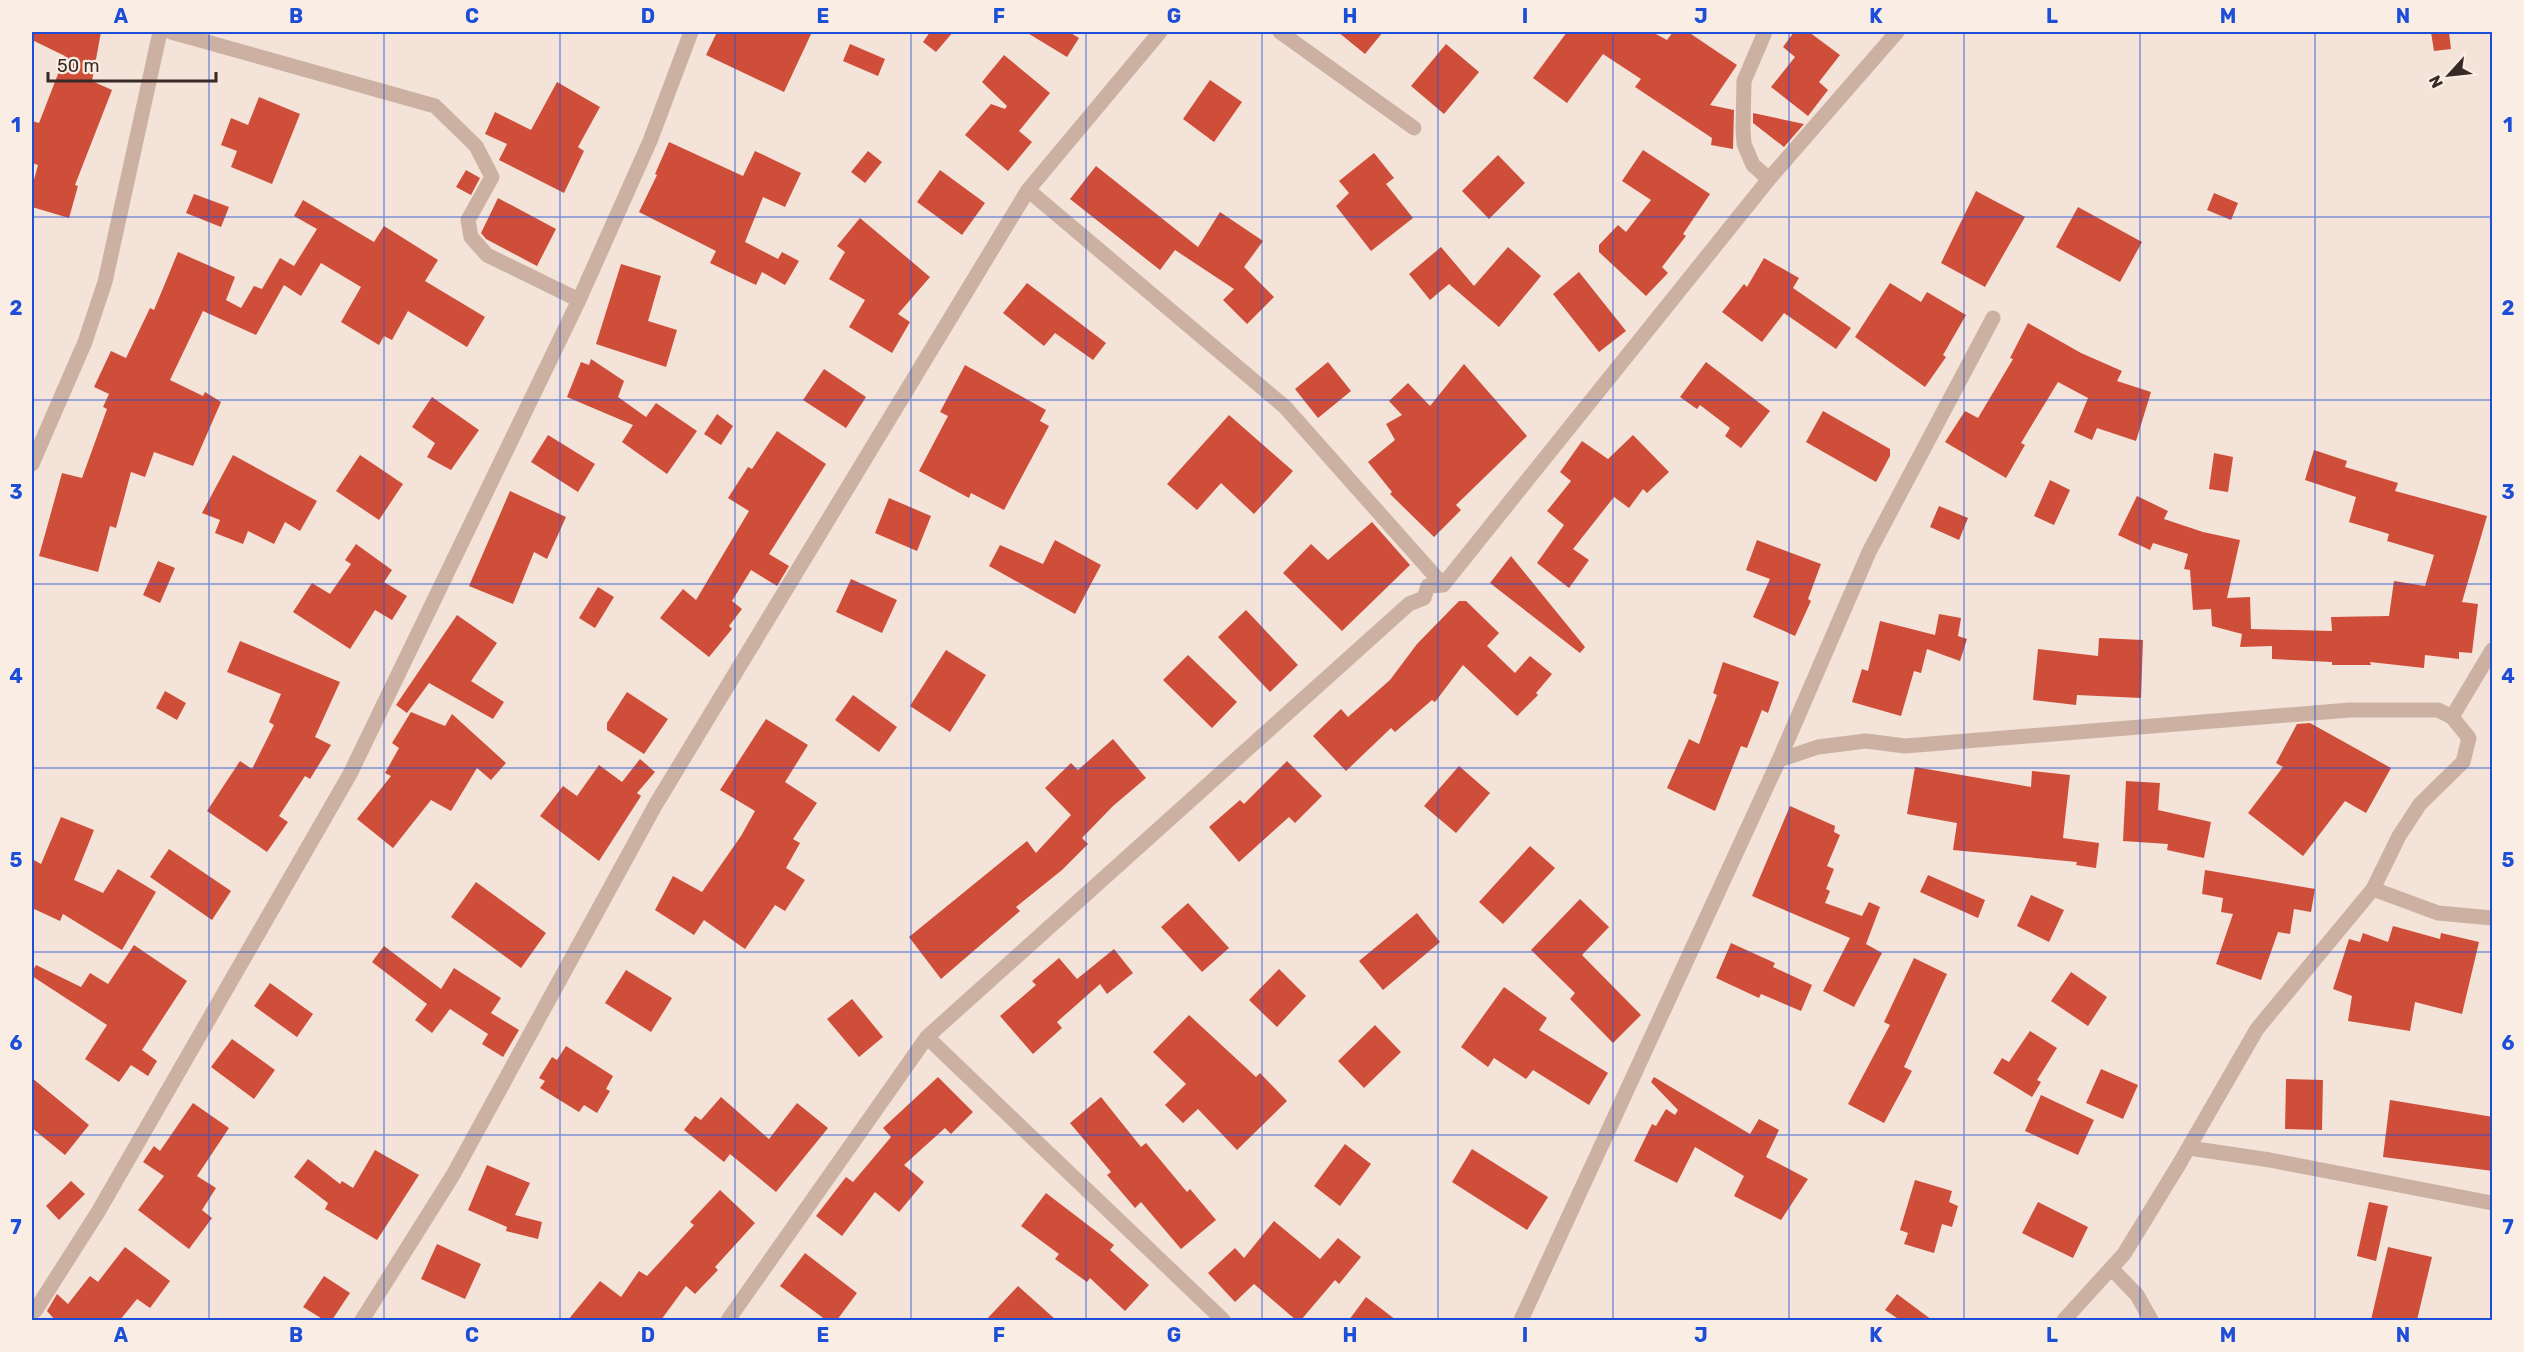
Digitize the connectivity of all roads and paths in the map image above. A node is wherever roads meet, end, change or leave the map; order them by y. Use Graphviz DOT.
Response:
graph roads {
  1 [pos="160,32"];
  2 [pos="171,32"];
  3 [pos="691,32"];
  4 [pos="1160,32"];
  5 [pos="1280,32"];
  6 [pos="1765,32"];
  7 [pos="1897,32"];
  8 [pos="1414,128"];
  9 [pos="1769,179"];
  10 [pos="1028,189"];
  11 [pos="579,300"];
  12 [pos="1993,318"];
  13 [pos="32,464"];
  14 [pos="1443,585"];
  15 [pos="2493,650"];
  16 [pos="2452,717"];
  17 [pos="1779,760"];
  18 [pos="2373,889"];
  19 [pos="2493,918"];
  20 [pos="927,1037"];
  21 [pos="2189,1148"];
  22 [pos="2493,1203"];
  23 [pos="2111,1268"];
  24 [pos="37,1313"];
  25 [pos="362,1320"];
  26 [pos="728,1320"];
  27 [pos="1223,1320"];
  28 [pos="1521,1320"];
  29 [pos="2064,1320"];
  30 [pos="2151,1320"];
  1 -- 13 [label="street"];
  2 -- 11 [label="street"];
  3 -- 11 [label="street"];
  4 -- 10 [label="street"];
  5 -- 8 [label="street"];
  6 -- 9 [label="street"];
  7 -- 9 [label="street"];
  9 -- 14 [label="street"];
  10 -- 14 [label="street"];
  10 -- 25 [label="street"];
  11 -- 24 [label="street"];
  12 -- 17 [label="street"];
  14 -- 20 [label="street"];
  15 -- 16 [label="street"];
  16 -- 17 [label="street"];
  16 -- 18 [label="street"];
  17 -- 28 [label="street"];
  18 -- 19 [label="street"];
  18 -- 21 [label="street"];
  20 -- 26 [label="street"];
  20 -- 27 [label="street"];
  21 -- 22 [label="street"];
  21 -- 23 [label="street"];
  23 -- 29 [label="street"];
  23 -- 30 [label="street"];
}
